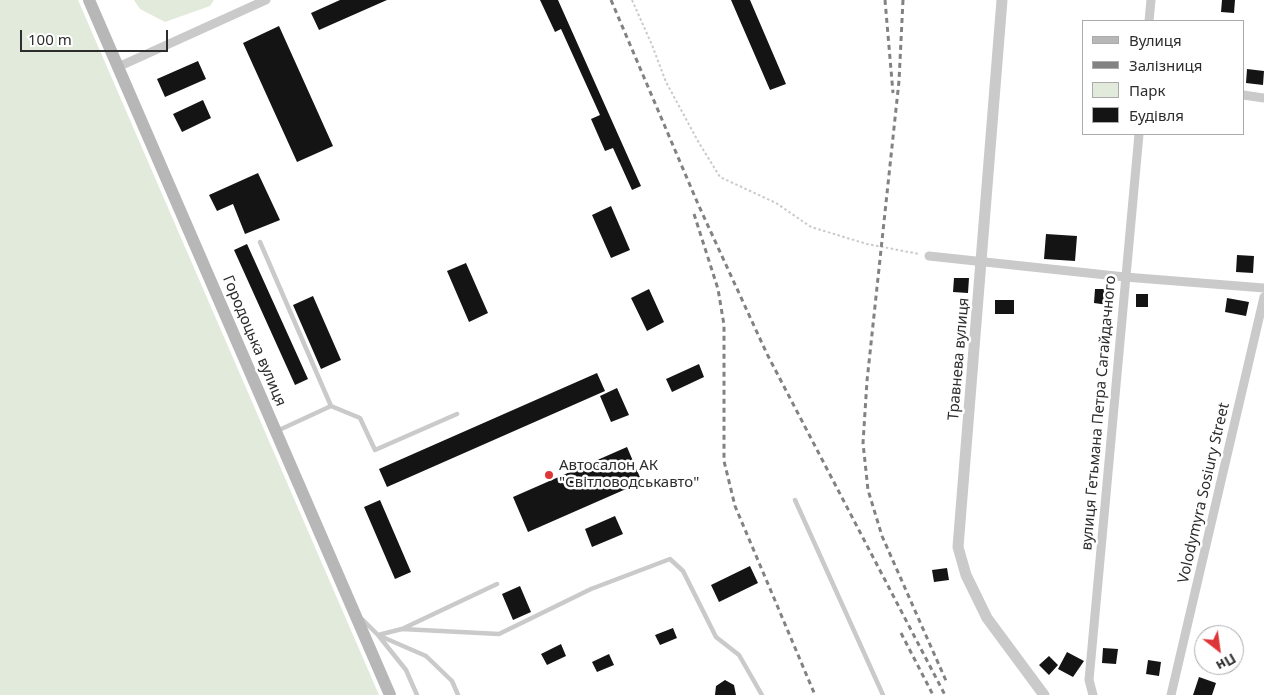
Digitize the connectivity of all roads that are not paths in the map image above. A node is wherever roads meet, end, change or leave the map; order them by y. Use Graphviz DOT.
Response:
graph roads {
  1 [pos="89,0"];
  2 [pos="266,0"];
  3 [pos="1002,0"];
  4 [pos="1151,0"];
  5 [pos="1149,20"];
  6 [pos="118,67"];
  7 [pos="1244,95"];
  8 [pos="1264,98"];
  9 [pos="1139,135"];
  10 [pos="260,242"];
  11 [pos="929,256"];
  12 [pos="982,263"];
  13 [pos="1125,277"];
  14 [pos="1264,288"];
  15 [pos="1264,297"];
  16 [pos="331,406"];
  17 [pos="457,414"];
  18 [pos="276,432"];
  19 [pos="795,500"];
  20 [pos="498,584"];
  21 [pos="353,611"];
  22 [pos="402,630"];
  23 [pos="378,635"];
  24 [pos="390,695"];
  25 [pos="417,695"];
  26 [pos="458,695"];
  27 [pos="762,695"];
  28 [pos="883,695"];
  29 [pos="1044,695"];
  30 [pos="1093,695"];
  31 [pos="1171,695"];
  1 -- 6 [label="main road, Городоцька вулиця"];
  2 -- 6 [label="street"];
  3 -- 12 [label="street, Травнева вулиця"];
  4 -- 5 [label="street"];
  6 -- 18 [label="main road, Городоцька вулиця"];
  7 -- 8 [label="street"];
  9 -- 13 [label="street, вулиця Гетьмана Петра Сагайдачного"];
  10 -- 16 [label="lane"];
  11 -- 12 [label="street"];
  12 -- 13 [label="street"];
  12 -- 29 [label="street, Травнева вулиця"];
  13 -- 14 [label="street"];
  13 -- 30 [label="street, вулиця Гетьмана Петра Сагайдачного"];
  15 -- 31 [label="street, Volodymyra Sosiury Street"];
  16 -- 17 [label="lane"];
  16 -- 18 [label="lane"];
  18 -- 21 [label="main road, Городоцька вулиця"];
  19 -- 28 [label="lane"];
  20 -- 22 [label="lane"];
  21 -- 23 [label="lane"];
  21 -- 24 [label="main road, Городоцька вулиця"];
  22 -- 23 [label="lane"];
  22 -- 27 [label="lane"];
  23 -- 25 [label="lane"];
  23 -- 26 [label="lane"];
}
